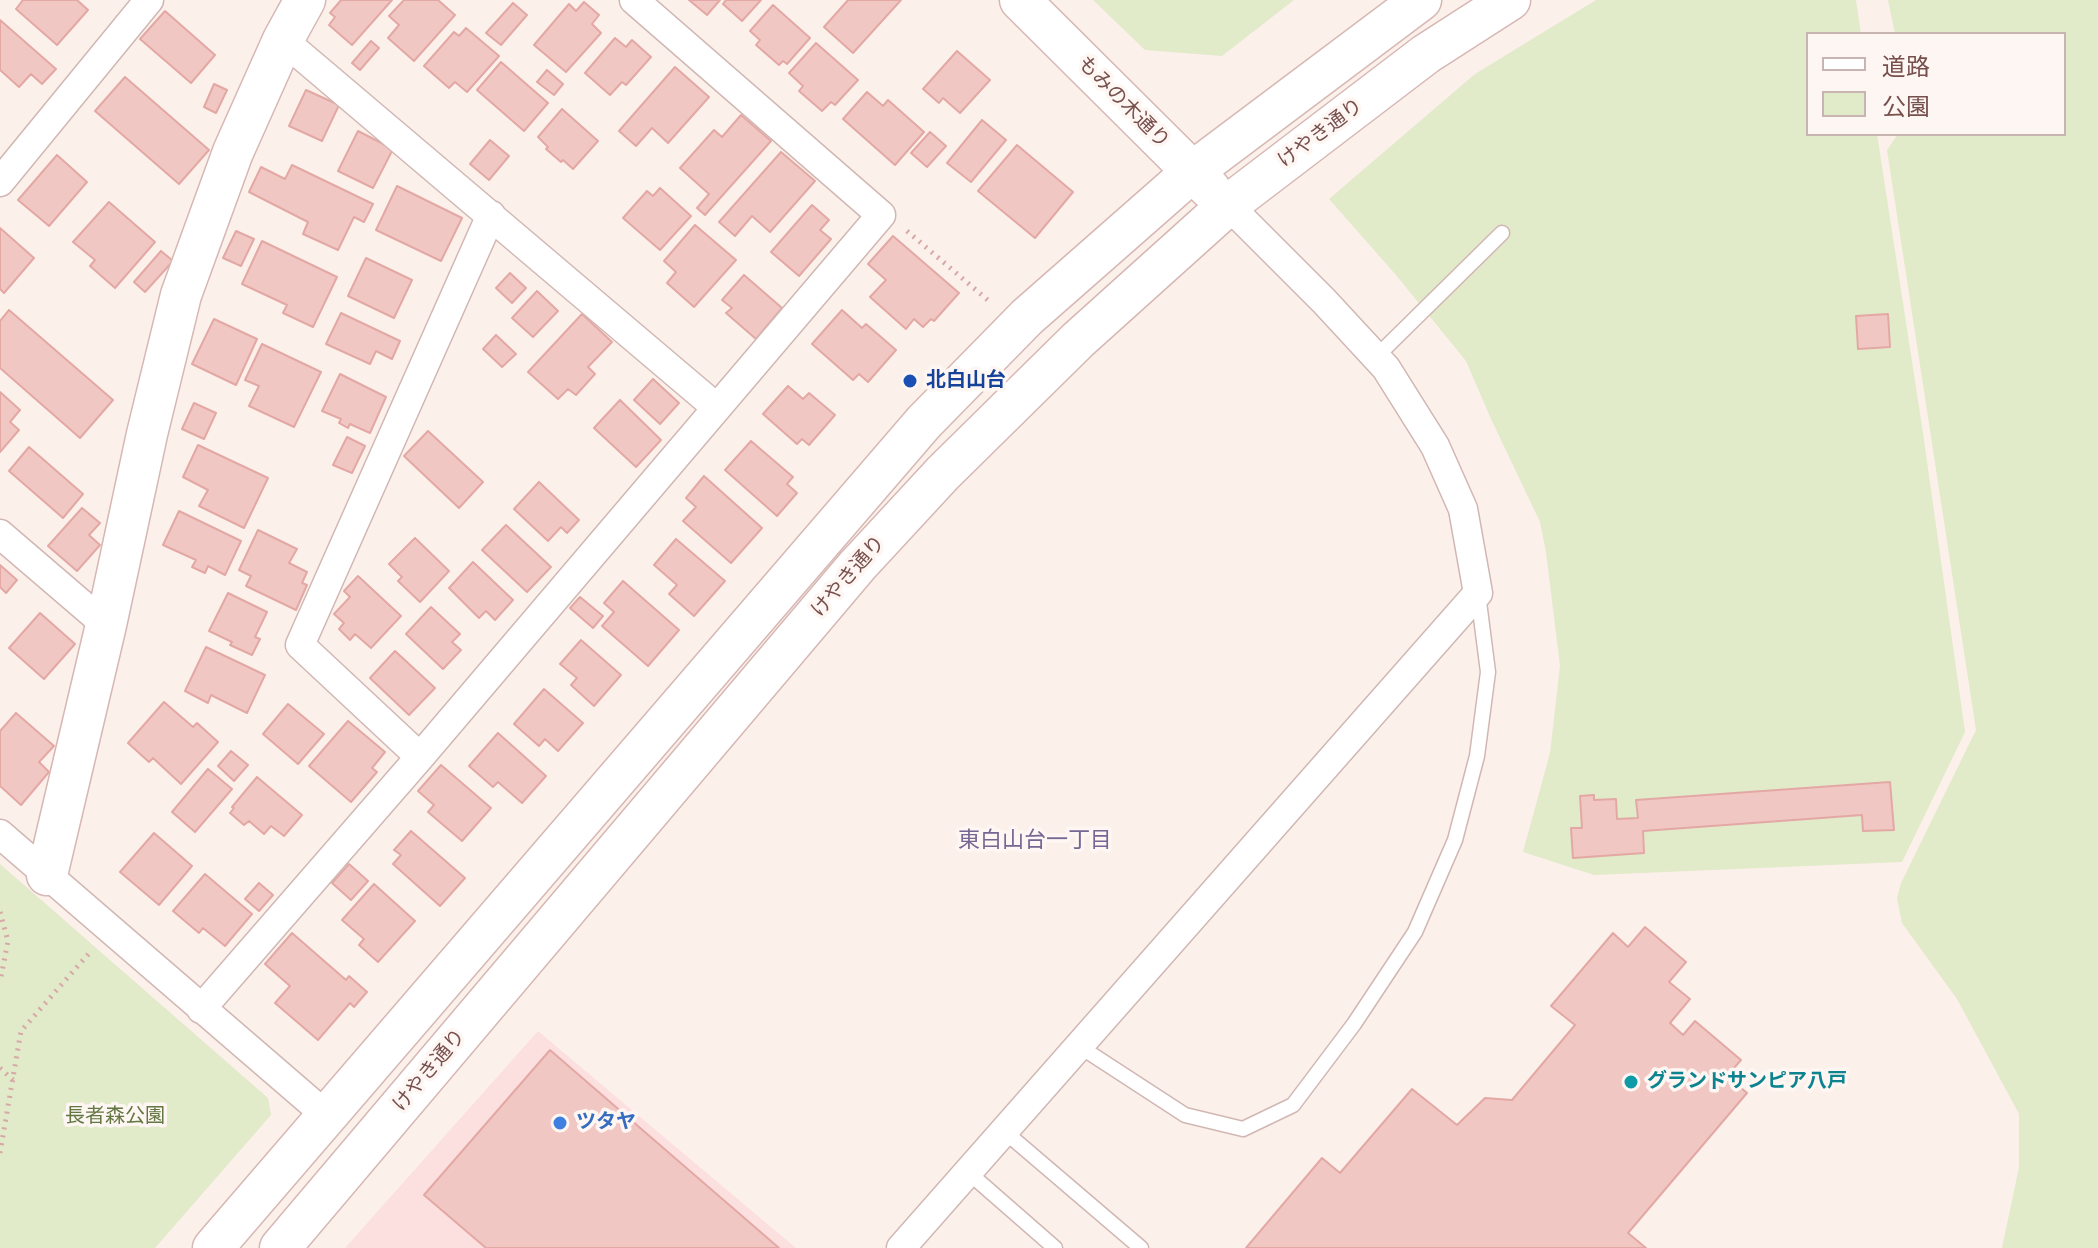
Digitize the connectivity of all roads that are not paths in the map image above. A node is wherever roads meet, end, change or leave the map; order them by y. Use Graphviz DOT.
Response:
graph roads {
  1 [pos="149,0"];
  2 [pos="305,0"];
  3 [pos="634,0"];
  4 [pos="1020,0"];
  5 [pos="1421,0"];
  6 [pos="1510,0"];
  7 [pos="283,40"];
  8 [pos="1192,172"];
  9 [pos="0,182"];
  10 [pos="1228,205"];
  11 [pos="491,215"];
  12 [pos="1502,233"];
  13 [pos="1376,357"];
  14 [pos="717,408"];
  15 [pos="0,534"];
  16 [pos="1478,593"];
  17 [pos="106,625"];
  18 [pos="420,757"];
  19 [pos="0,834"];
  20 [pos="47,875"];
  21 [pos="201,1009"];
  22 [pos="1079,1046"];
  23 [pos="327,1116"];
  24 [pos="1004,1131"];
  25 [pos="968,1172"];
  26 [pos="213,1248"];
  27 [pos="280,1248"];
  28 [pos="901,1248"];
  29 [pos="1055,1248"];
  30 [pos="1141,1248"];
  1 -- 9 [label="street"];
  2 -- 7 [label="street"];
  3 -- 14 [label="street"];
  4 -- 8 [label="street, もみの木通り"];
  5 -- 8 [label="street"];
  6 -- 10 [label="street, けやき通り"];
  7 -- 11 [label="street"];
  7 -- 17 [label="street"];
  8 -- 10 [label="street, もみの木通り"];
  8 -- 23 [label="street"];
  10 -- 13 [label="street"];
  10 -- 27 [label="street, けやき通り"];
  11 -- 14 [label="street"];
  11 -- 18 [label="street"];
  12 -- 13 [label="lane"];
  13 -- 16 [label="street"];
  14 -- 18 [label="street"];
  15 -- 17 [label="street"];
  16 -- 22 [label="street"];
  16 -- 22 [label="lane"];
  17 -- 20 [label="street"];
  18 -- 21 [label="street"];
  19 -- 20 [label="street"];
  20 -- 21 [label="street"];
  21 -- 23 [label="street"];
  22 -- 24 [label="street"];
  23 -- 26 [label="street"];
  24 -- 25 [label="street"];
  24 -- 30 [label="lane"];
  25 -- 28 [label="street"];
  25 -- 29 [label="lane"];
}
